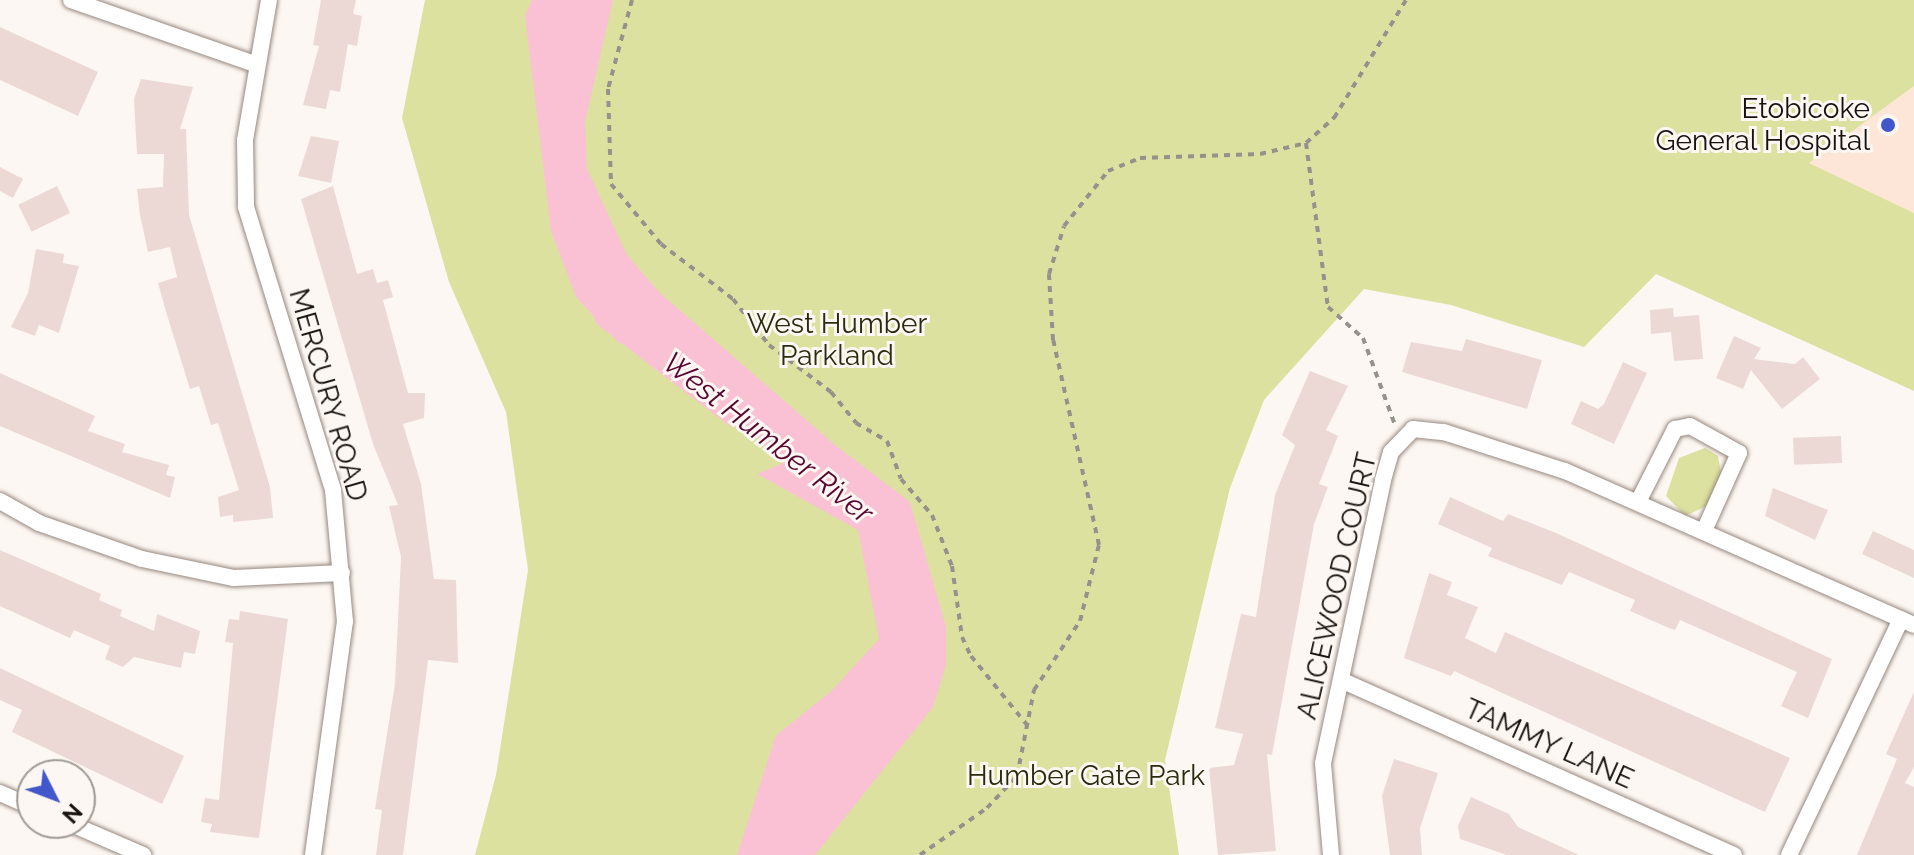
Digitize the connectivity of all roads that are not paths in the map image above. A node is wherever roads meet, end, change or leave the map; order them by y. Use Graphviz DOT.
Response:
graph roads {
  1 [pos="71,0"];
  2 [pos="269,0"];
  3 [pos="255,64"];
  4 [pos="0,501"];
  5 [pos="1638,502"];
  6 [pos="1704,531"];
  7 [pos="342,573"];
  8 [pos="1907,622"];
  9 [pos="1343,681"];
  10 [pos="96,835"];
  11 [pos="143,855"];
  12 [pos="313,855"];
  13 [pos="1331,855"];
  14 [pos="1734,855"];
  15 [pos="1789,855"];
  1 -- 3 [label="street"];
  2 -- 3 [label="street, MERCURY ROAD"];
  3 -- 7 [label="street, MERCURY ROAD"];
  4 -- 7 [label="street"];
  5 -- 6 [label="street, ALICEWOOD COURT"];
  5 -- 6 [label="street"];
  5 -- 9 [label="street, ALICEWOOD COURT"];
  6 -- 8 [label="street, ALICEWOOD COURT"];
  7 -- 12 [label="street, MERCURY ROAD"];
  8 -- 15 [label="street"];
  9 -- 13 [label="street, ALICEWOOD COURT"];
  9 -- 14 [label="street, TAMMY LANE"];
  10 -- 11 [label="street"];
}
